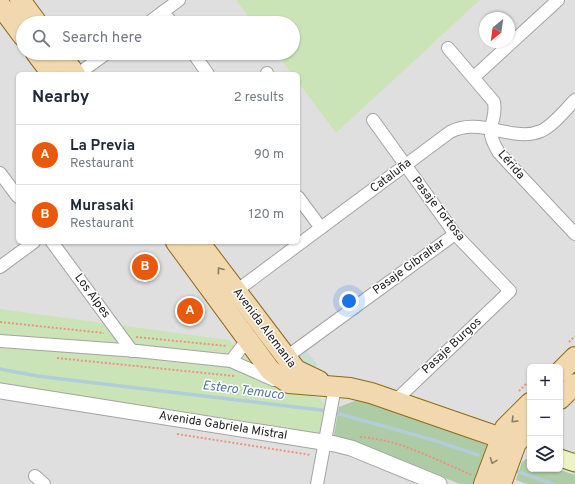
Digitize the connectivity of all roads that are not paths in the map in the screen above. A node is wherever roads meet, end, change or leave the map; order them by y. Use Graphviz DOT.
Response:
graph roads {
  1 [pos="20,0"];
  2 [pos="179,0"];
  3 [pos="558,0"];
  4 [pos="0,6"];
  5 [pos="164,12"];
  6 [pos="32,16"];
  7 [pos="158,16"];
  8 [pos="167,16"];
  9 [pos="16,27"];
  10 [pos="448,48"];
  11 [pos="41,60"];
  12 [pos="65,60"];
  13 [pos="97,60"];
  14 [pos="198,60"];
  15 [pos="50,72"];
  16 [pos="74,72"];
  17 [pos="81,72"];
  18 [pos="207,72"];
  19 [pos="474,77"];
  20 [pos="575,100"];
  21 [pos="374,120"];
  22 [pos="491,128"];
  23 [pos="405,166"];
  24 [pos="0,174"];
  25 [pos="16,194"];
  26 [pos="300,200"];
  27 [pos="321,228"];
  28 [pos="573,228"];
  29 [pos="456,234"];
  30 [pos="31,244"];
  31 [pos="54,244"];
  32 [pos="178,244"];
  33 [pos="200,244"];
  34 [pos="299,244"];
  35 [pos="300,244"];
  36 [pos="0,267"];
  37 [pos="510,291"];
  38 [pos="228,297"];
  39 [pos="248,339"];
  40 [pos="0,341"];
  41 [pos="132,351"];
  42 [pos="575,357"];
  43 [pos="285,358"];
  44 [pos="231,362"];
  45 [pos="563,369"];
  46 [pos="289,383"];
  47 [pos="575,384"];
  48 [pos="0,391"];
  49 [pos="334,392"];
  50 [pos="563,396"];
  51 [pos="395,401"];
  52 [pos="527,406"];
  53 [pos="326,438"];
  54 [pos="519,439"];
  55 [pos="563,459"];
  56 [pos="575,463"];
  57 [pos="317,484"];
  58 [pos="439,484"];
  59 [pos="484,484"];
  60 [pos="501,484"];
  1 -- 6 [label="main road"];
  2 -- 5 [label="street"];
  3 -- 19 [label="street"];
  4 -- 9 [label="main road"];
  5 -- 7 [label="street"];
  5 -- 8 [label="street"];
  10 -- 19 [label="street, Lérida"];
  11 -- 15 [label="main road"];
  12 -- 16 [label="main road"];
  13 -- 17 [label="street"];
  14 -- 18 [label="street"];
  19 -- 22 [label="street, Lérida"];
  20 -- 22 [label="street, Cataluña"];
  21 -- 23 [label="street, Pasaje Tortosa"];
  22 -- 23 [label="street, Cataluña"];
  22 -- 28 [label="street, Lérida"];
  23 -- 27 [label="street, Cataluña"];
  23 -- 29 [label="street, Pasaje Tortosa"];
  24 -- 25 [label="street"];
  26 -- 27 [label="street"];
  27 -- 35 [label="street, Cataluña"];
  29 -- 37 [label="street, Pasaje Tortosa"];
  29 -- 43 [label="street, Pasaje Gibraltar"];
  30 -- 36 [label="street"];
  31 -- 41 [label="street, Los Alpes"];
  32 -- 38 [label="main road, Avenida Alemania"];
  38 -- 33 [label="main road, Avenida Alemania, one-way"];
  34 -- 38 [label="street, Cataluña"];
  37 -- 51 [label="street, Pasaje Burgos"];
  38 -- 39 [label="main road, Avenida Alemania"];
  38 -- 43 [label="main road, Avenida Alemania"];
  39 -- 44 [label="street"];
  39 -- 46 [label="main road, Avenida Alemania"];
  40 -- 41 [label="street"];
  41 -- 44 [label="street"];
  42 -- 45 [label="main road"];
  43 -- 49 [label="main road, Avenida Alemania"];
  44 -- 46 [label="street"];
  46 -- 49 [label="main road, Avenida Alemania"];
  47 -- 50 [label="main road"];
  48 -- 53 [label="street, Avenida Gabriela Mistral"];
  49 -- 51 [label="main road"];
  49 -- 53 [label="street"];
  51 -- 54 [label="main road"];
  52 -- 54 [label="main road, one-way"];
  53 -- 57 [label="street"];
  53 -- 58 [label="street, Avenida Gabriela Mistral"];
  54 -- 59 [label="main road, one-way"];
  54 -- 60 [label="main road"];
  55 -- 56 [label="main road"];
}
